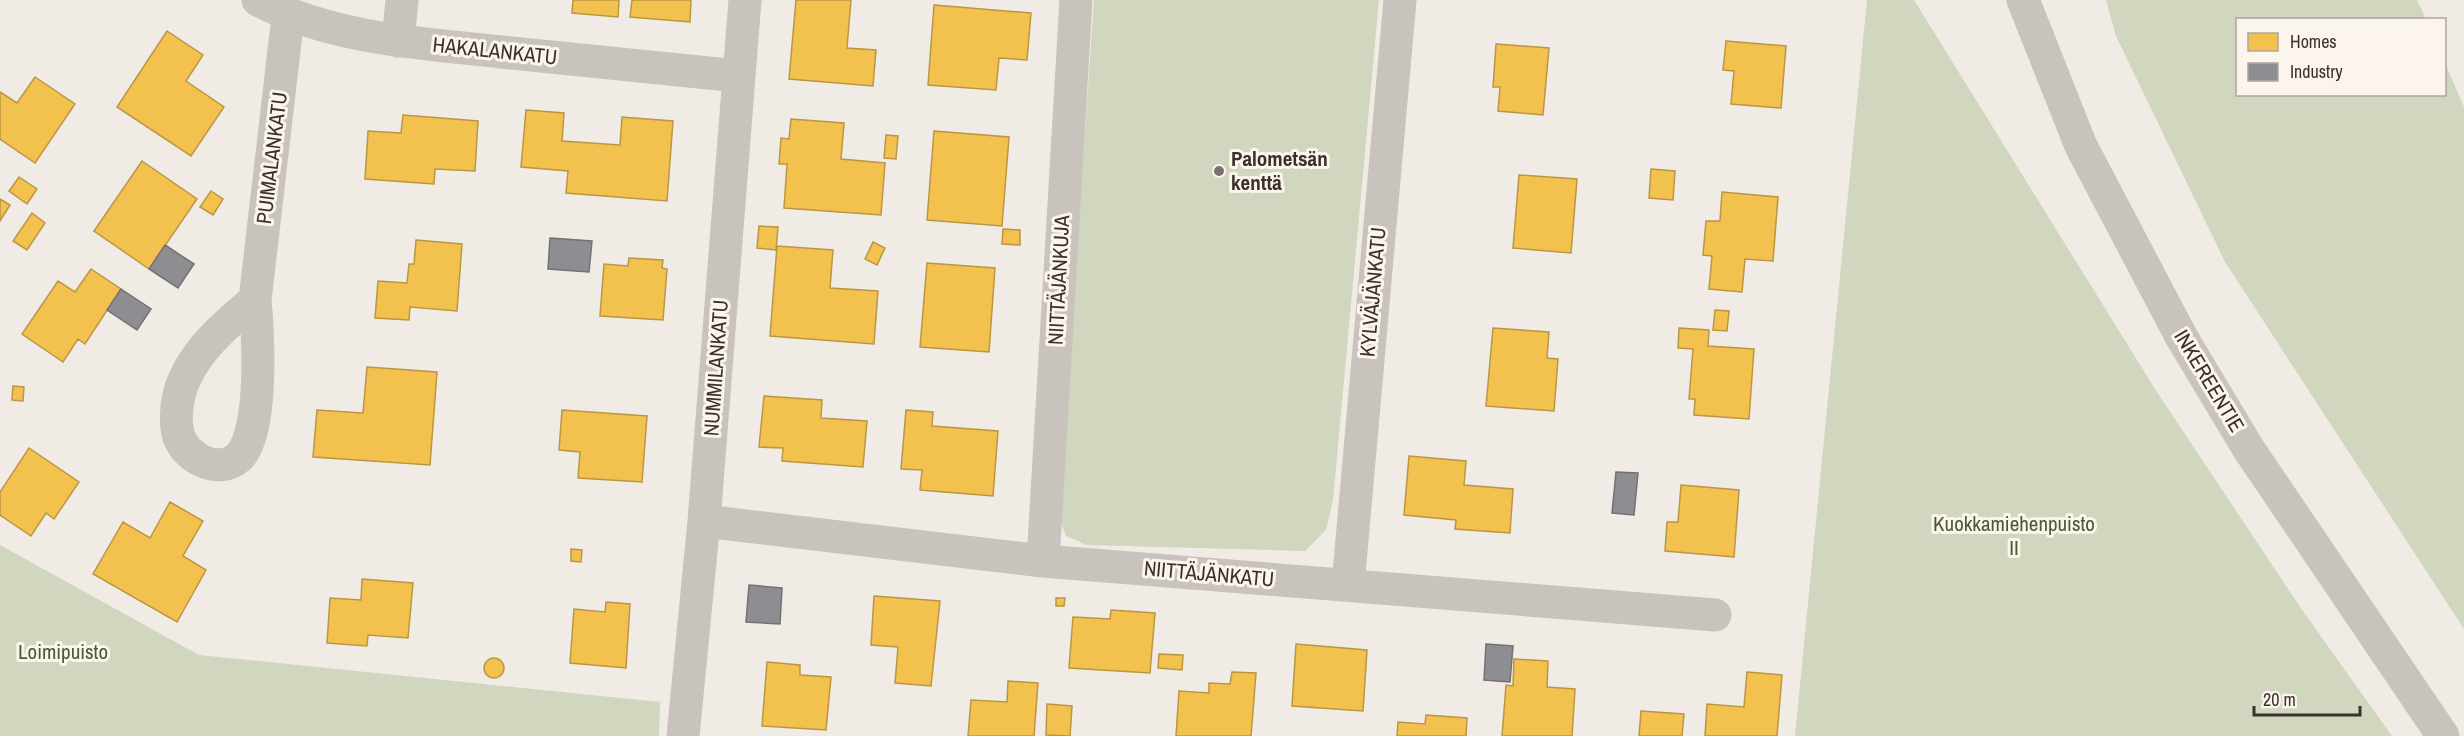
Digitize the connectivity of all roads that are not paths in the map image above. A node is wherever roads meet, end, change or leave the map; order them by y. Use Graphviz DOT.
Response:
graph roads {
  1 [pos="258,0"];
  2 [pos="402,0"];
  3 [pos="745,0"];
  4 [pos="1076,0"];
  5 [pos="1400,0"];
  6 [pos="2023,0"];
  7 [pos="288,16"];
  8 [pos="398,41"];
  9 [pos="738,76"];
  10 [pos="255,300"];
  11 [pos="704,521"];
  12 [pos="1043,561"];
  13 [pos="1348,585"];
  14 [pos="1715,615"];
  15 [pos="683,736"];
  16 [pos="2443,736"];
  1 -- 7 [label="street, HAKALANKATU"];
  2 -- 8 [label="street"];
  3 -- 9 [label="street, NUMMILANKATU"];
  4 -- 12 [label="street, NIITTÄJÄNKUJA"];
  5 -- 13 [label="street, KYLVÄJÄNKATU"];
  6 -- 16 [label="street, INKEREENTIE"];
  7 -- 8 [label="street, HAKALANKATU"];
  7 -- 10 [label="street, PUIMALANKATU"];
  8 -- 9 [label="street, HAKALANKATU"];
  9 -- 11 [label="street, NUMMILANKATU"];
  11 -- 12 [label="street, NIITTÄJÄNKATU"];
  11 -- 15 [label="street, NUMMILANKATU"];
  12 -- 13 [label="street, NIITTÄJÄNKATU"];
  13 -- 14 [label="street, NIITTÄJÄNKATU"];
}
